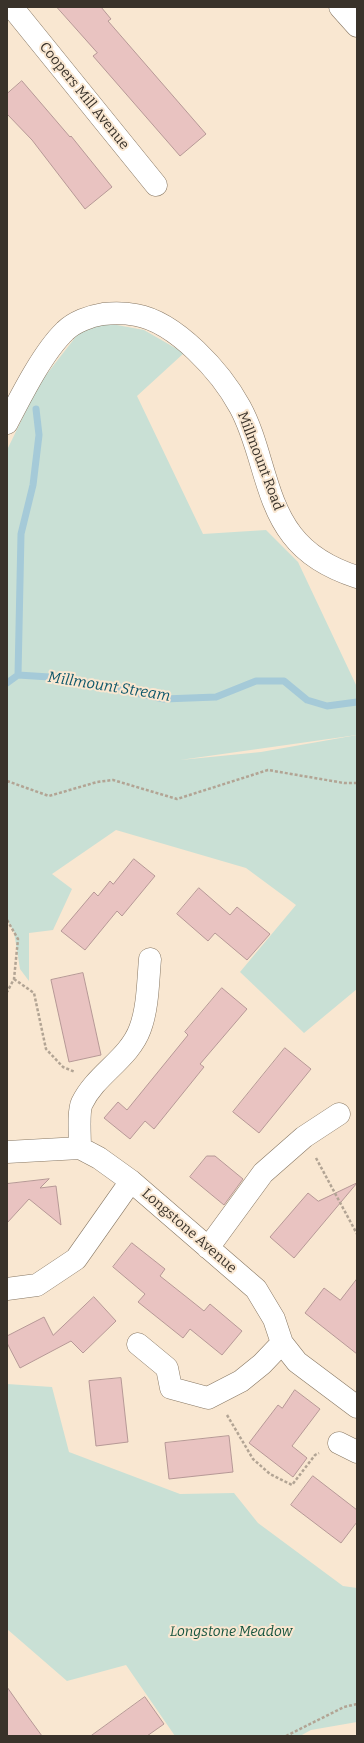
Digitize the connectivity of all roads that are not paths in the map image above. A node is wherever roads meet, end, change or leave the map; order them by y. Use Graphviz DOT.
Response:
graph roads {
  1 [pos="340,7"];
  2 [pos="20,10"];
  3 [pos="357,26"];
  4 [pos="156,185"];
  5 [pos="7,423"];
  6 [pos="357,577"];
  7 [pos="150,959"];
  8 [pos="340,1114"];
  9 [pos="80,1148"];
  10 [pos="7,1152"];
  11 [pos="131,1181"];
  12 [pos="208,1248"];
  13 [pos="7,1289"];
  14 [pos="282,1343"];
  15 [pos="138,1344"];
  16 [pos="357,1407"];
  1 -- 3 [label="street"];
  2 -- 4 [label="street, Coopers Mill Avenue"];
  5 -- 6 [label="street, Millmount Road"];
  7 -- 9 [label="street"];
  8 -- 12 [label="street"];
  9 -- 10 [label="street"];
  9 -- 11 [label="street, Longstone Avenue"];
  11 -- 12 [label="street, Longstone Avenue"];
  11 -- 13 [label="street"];
  12 -- 14 [label="street, Longstone Avenue"];
  14 -- 15 [label="street"];
  14 -- 16 [label="street, Longstone Avenue"];
}
